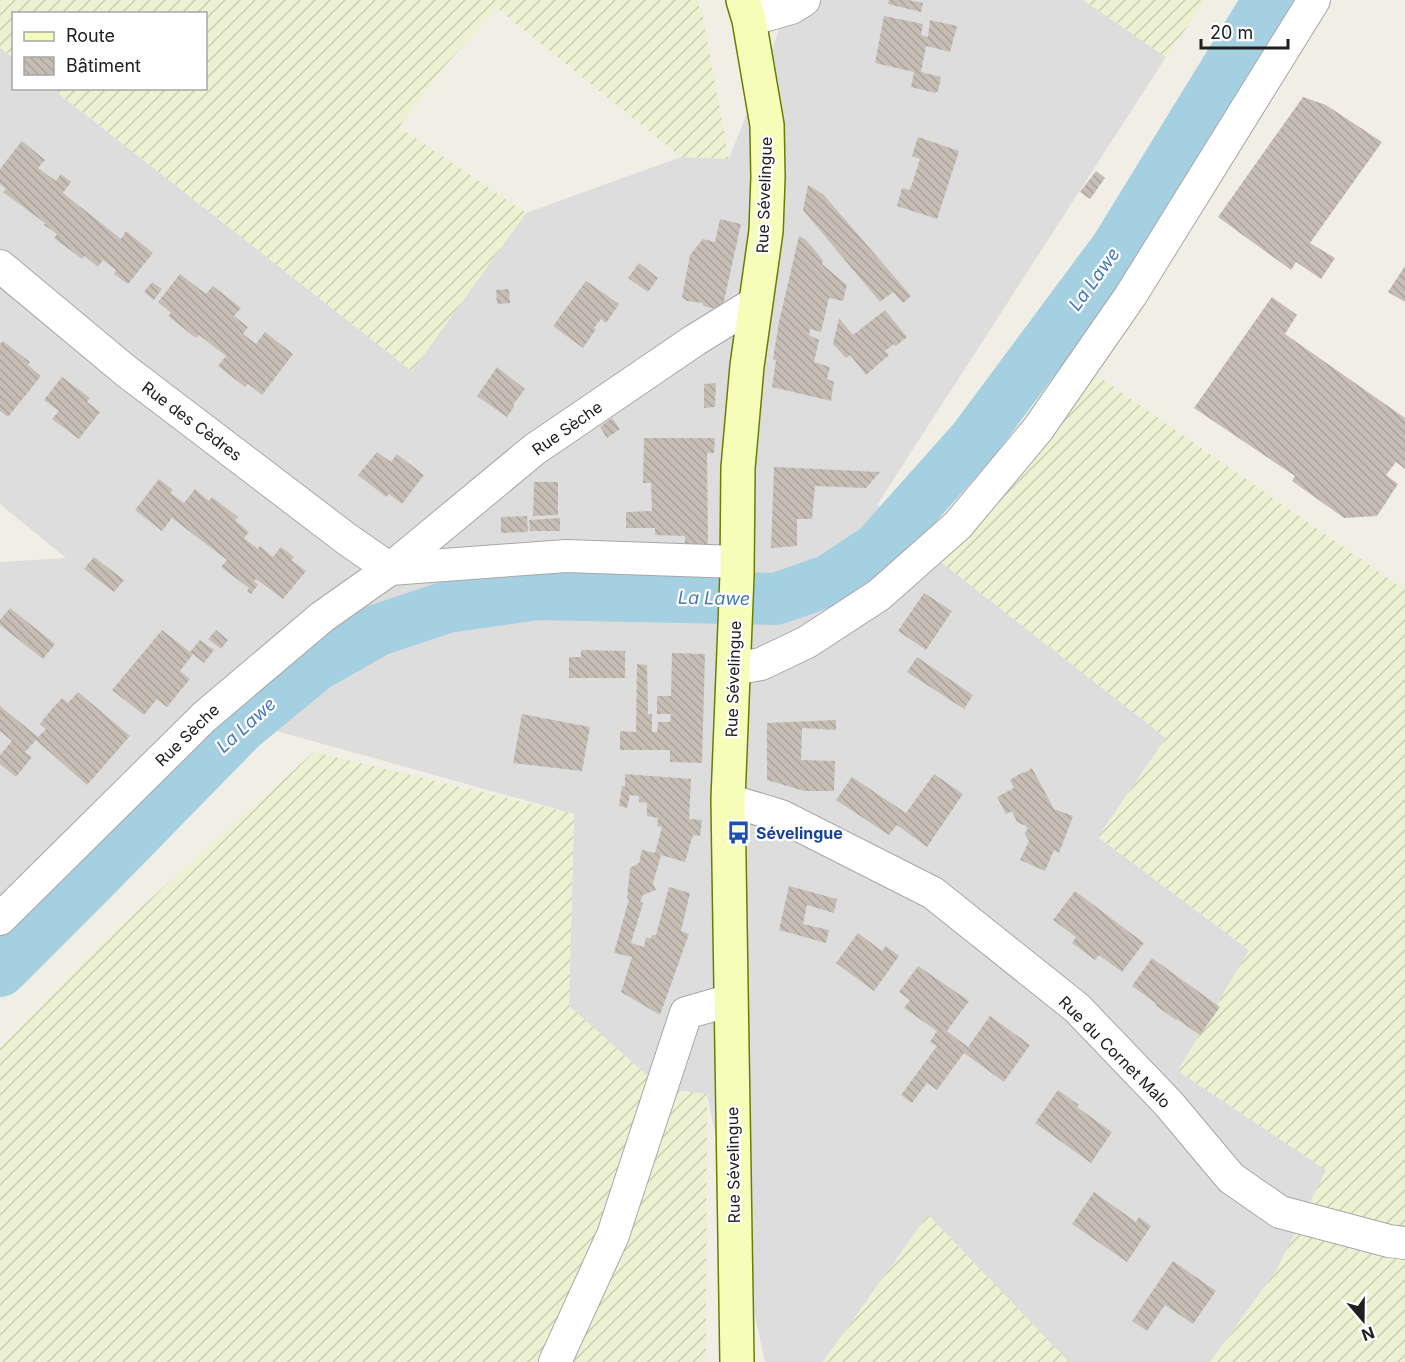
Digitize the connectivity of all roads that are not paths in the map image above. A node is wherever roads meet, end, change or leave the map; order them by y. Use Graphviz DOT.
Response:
graph roads {
  1 [pos="804,0"];
  2 [pos="1314,0"];
  3 [pos="746,10"];
  4 [pos="0,266"];
  5 [pos="755,303"];
  6 [pos="390,568"];
  7 [pos="736,568"];
  8 [pos="733,669"];
  9 [pos="728,800"];
  10 [pos="0,919"];
  11 [pos="731,1000"];
  12 [pos="1405,1243"];
  13 [pos="555,1362"];
  14 [pos="737,1362"];
  1 -- 3 [label="street"];
  2 -- 8 [label="street"];
  3 -- 5 [label="main road, Rue Sévelingue"];
  4 -- 6 [label="street, Rue des Cèdres"];
  5 -- 6 [label="street, Rue Sèche"];
  5 -- 7 [label="main road, Rue Sévelingue"];
  6 -- 7 [label="street"];
  6 -- 10 [label="street, Rue Sèche"];
  7 -- 8 [label="main road, Rue Sévelingue"];
  8 -- 9 [label="main road, Rue Sévelingue"];
  9 -- 11 [label="main road, Rue Sévelingue"];
  9 -- 12 [label="street, Rue du Cornet Malo"];
  11 -- 13 [label="street"];
  11 -- 14 [label="main road, Rue Sévelingue"];
}
